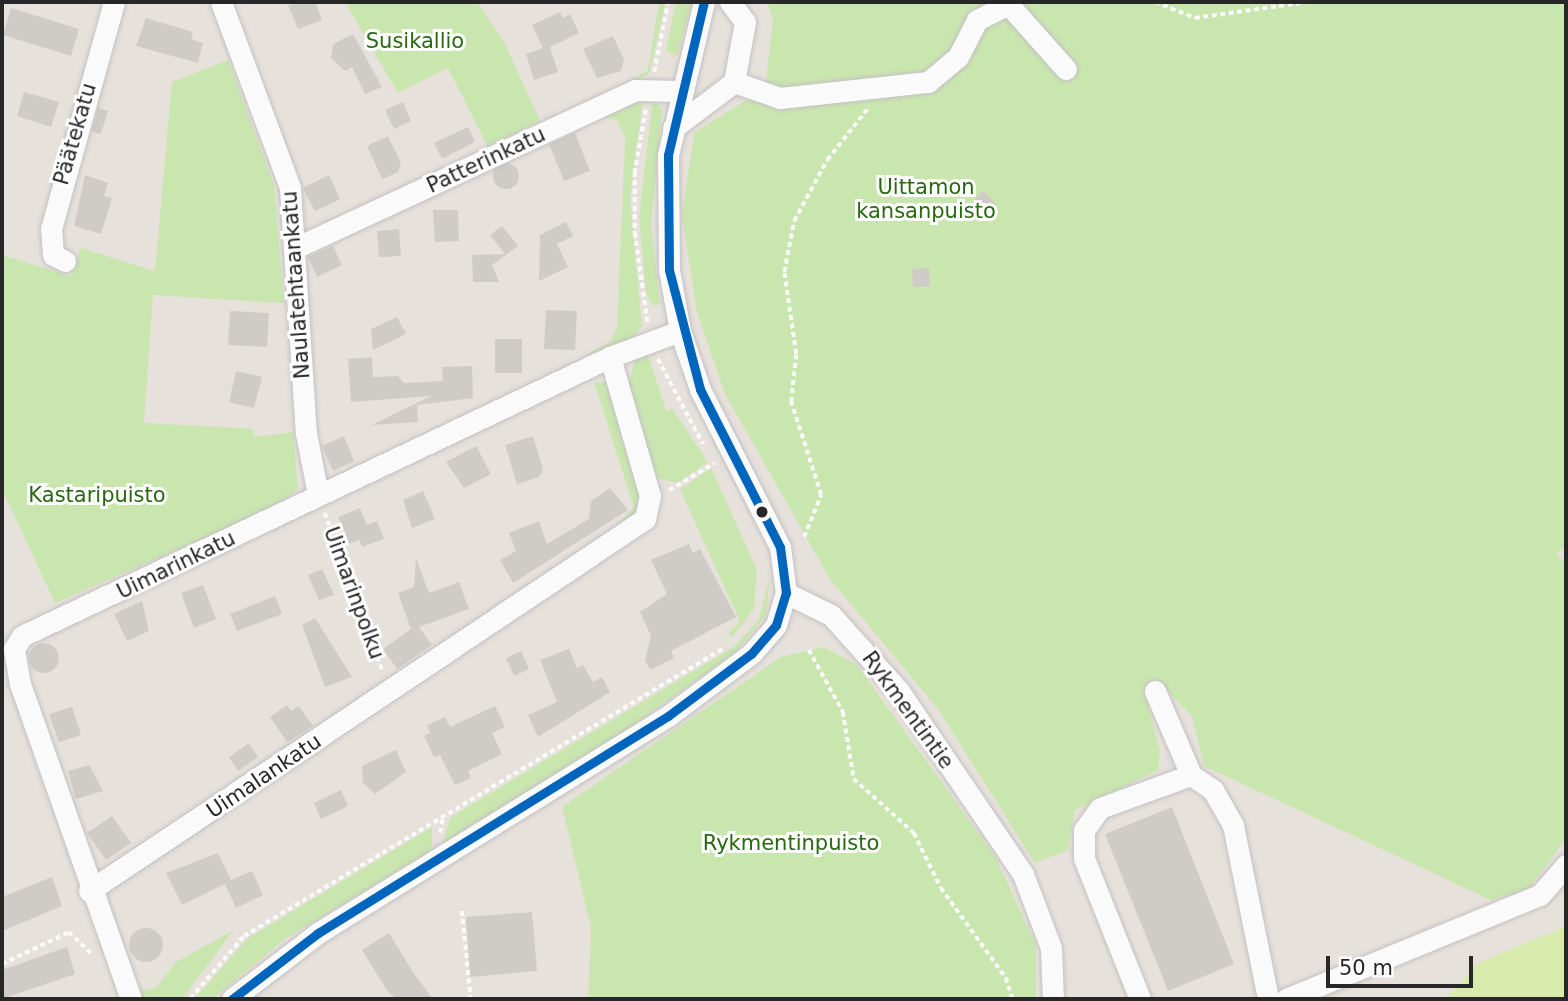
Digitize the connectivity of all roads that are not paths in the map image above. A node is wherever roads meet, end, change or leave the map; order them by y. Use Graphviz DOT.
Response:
graph roads {
  1 [pos="114,2"];
  2 [pos="221,2"];
  3 [pos="704,2"];
  4 [pos="730,2"];
  5 [pos="1066,69"];
  6 [pos="734,82"];
  7 [pos="680,91"];
  8 [pos="673,128"];
  9 [pos="295,248"];
  10 [pos="65,261"];
  11 [pos="680,331"];
  12 [pos="610,357"];
  13 [pos="318,495"];
  14 [pos="786,593"];
  15 [pos="1155,691"];
  16 [pos="1191,775"];
  17 [pos="1566,865"];
  18 [pos="89,891"];
  19 [pos="1330,991"];
  20 [pos="131,999"];
  21 [pos="232,999"];
  22 [pos="1053,999"];
  23 [pos="1140,999"];
  24 [pos="1268,999"];
  25 [pos="1286,999"];
  1 -- 10 [label="street, Päätekatu"];
  2 -- 9 [label="street, Naulatehtaankatu"];
  3 -- 7 [label="street"];
  4 -- 6 [label="street"];
  5 -- 6 [label="street"];
  6 -- 8 [label="street"];
  7 -- 8 [label="street"];
  7 -- 9 [label="street, Patterinkatu"];
  8 -- 11 [label="street"];
  9 -- 13 [label="street, Naulatehtaankatu"];
  11 -- 12 [label="street, Uimarinkatu"];
  11 -- 14 [label="street"];
  12 -- 13 [label="street, Uimarinkatu"];
  12 -- 18 [label="street, Uimalankatu"];
  13 -- 18 [label="street, Uimarinkatu"];
  14 -- 21 [label="street"];
  14 -- 22 [label="street, Rykmentintie"];
  15 -- 16 [label="street"];
  16 -- 23 [label="street"];
  16 -- 24 [label="street"];
  17 -- 19 [label="street"];
  18 -- 20 [label="street, Uimarinkatu"];
  19 -- 25 [label="street"];
}
